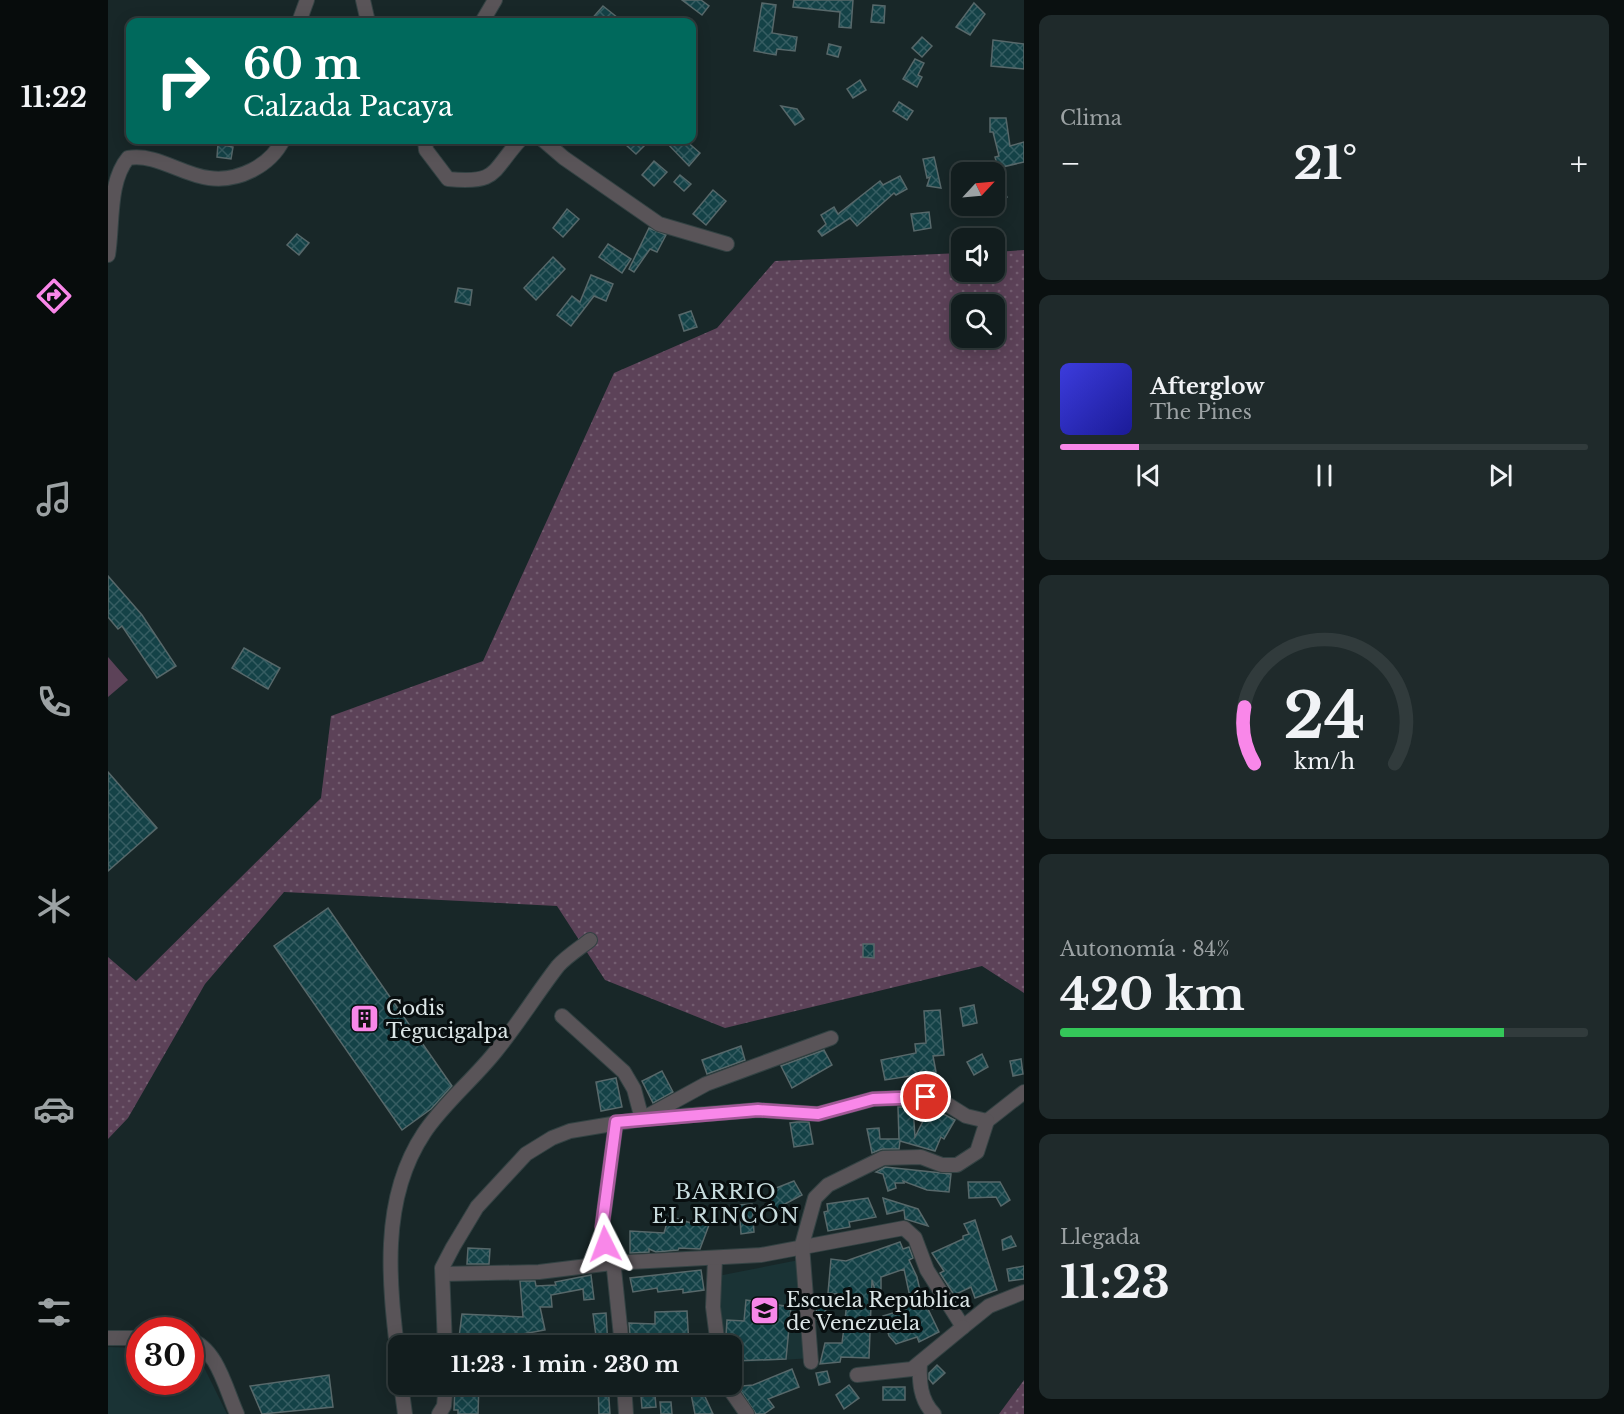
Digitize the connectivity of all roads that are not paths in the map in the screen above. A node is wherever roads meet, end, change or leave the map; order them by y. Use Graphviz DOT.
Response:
graph roads {
  1 [pos="307,0"];
  2 [pos="363,0"];
  3 [pos="495,0"];
  4 [pos="300,18"];
  5 [pos="367,18"];
  6 [pos="484,18"];
  7 [pos="280,144"];
  8 [pos="425,144"];
  9 [pos="517,144"];
  10 [pos="548,144"];
  11 [pos="728,244"];
  12 [pos="108,255"];
  13 [pos="590,940"];
  14 [pos="562,1016"];
  15 [pos="831,1038"];
  16 [pos="1024,1092"];
  17 [pos="642,1119"];
  18 [pos="987,1121"];
  19 [pos="616,1122"];
  20 [pos="802,1245"];
  21 [pos="715,1259"];
  22 [pos="612,1263"];
  23 [pos="442,1274"];
  24 [pos="1024,1292"];
  25 [pos="963,1327"];
  26 [pos="396,1335"];
  27 [pos="445,1335"];
  28 [pos="621,1335"];
  29 [pos="717,1335"];
  30 [pos="108,1338"];
  31 [pos="126,1338"];
  32 [pos="204,1346"];
  33 [pos="811,1362"];
  34 [pos="921,1363"];
  35 [pos="857,1375"];
  36 [pos="402,1395"];
  37 [pos="445,1395"];
  38 [pos="625,1395"];
  39 [pos="734,1395"];
  40 [pos="237,1414"];
  41 [pos="405,1414"];
  42 [pos="439,1414"];
  43 [pos="626,1414"];
  44 [pos="747,1414"];
  45 [pos="934,1414"];
  1 -- 4 [label="street"];
  2 -- 5 [label="street"];
  3 -- 6 [label="street"];
  7 -- 12 [label="street"];
  8 -- 9 [label="street"];
  10 -- 11 [label="street"];
  13 -- 26 [label="street"];
  14 -- 17 [label="street"];
  15 -- 17 [label="street"];
  16 -- 18 [label="street"];
  17 -- 18 [label="street"];
  17 -- 19 [label="street"];
  18 -- 20 [label="street"];
  19 -- 22 [label="street"];
  19 -- 23 [label="street"];
  20 -- 21 [label="street"];
  20 -- 25 [label="street"];
  20 -- 33 [label="street"];
  21 -- 22 [label="street"];
  21 -- 29 [label="street"];
  22 -- 23 [label="street"];
  22 -- 28 [label="street"];
  23 -- 27 [label="street"];
  24 -- 25 [label="street"];
  25 -- 34 [label="street"];
  30 -- 31 [label="street"];
  32 -- 40 [label="street"];
  34 -- 35 [label="street"];
  34 -- 45 [label="street"];
  36 -- 41 [label="street"];
  37 -- 42 [label="street"];
  38 -- 43 [label="street"];
  39 -- 44 [label="street"];
}
